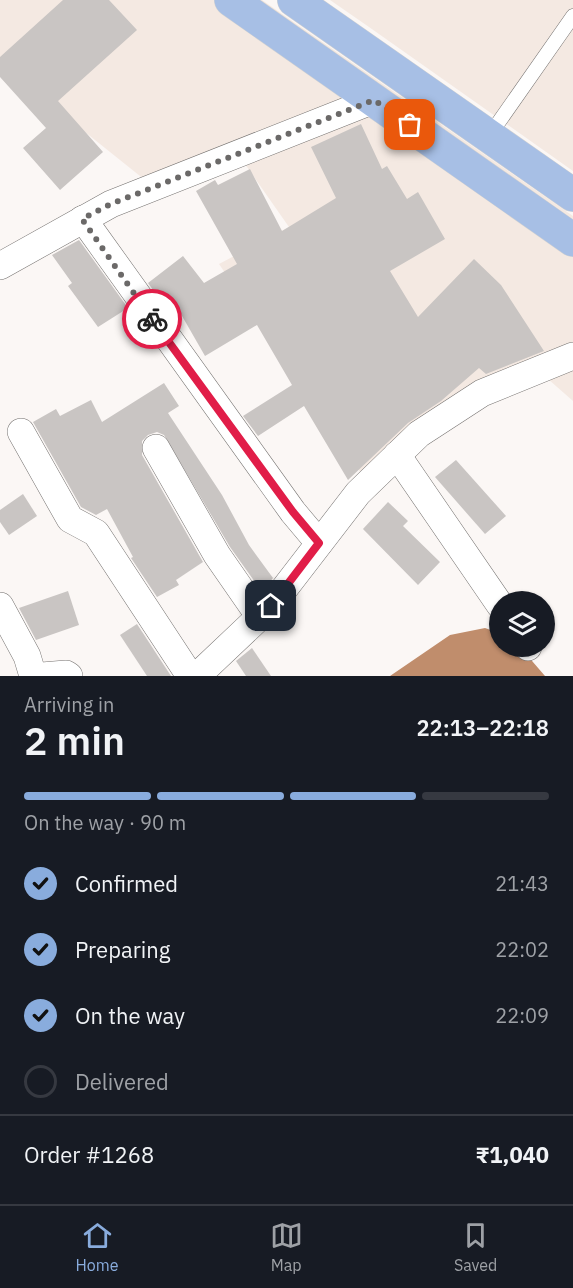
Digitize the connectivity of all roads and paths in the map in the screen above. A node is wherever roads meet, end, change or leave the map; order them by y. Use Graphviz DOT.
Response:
graph roads {
  1 [pos="294,0"];
  2 [pos="241,2"];
  3 [pos="573,16"];
  4 [pos="374,100"];
  5 [pos="489,136"];
  6 [pos="573,195"];
  7 [pos="82,219"];
  8 [pos="573,240"];
  9 [pos="0,266"];
  10 [pos="573,356"];
  11 [pos="21,432"];
  12 [pos="156,448"];
  13 [pos="397,455"];
  14 [pos="319,543"];
  15 [pos="490,591"];
  16 [pos="0,606"];
  17 [pos="260,617"];
  18 [pos="33,676"];
  19 [pos="42,676"];
  20 [pos="69,676"];
  21 [pos="190,676"];
  22 [pos="197,676"];
  1 -- 5 [label="main road"];
  2 -- 4 [label="main road"];
  3 -- 5 [label="lane"];
  4 -- 7 [label="street"];
  4 -- 8 [label="main road"];
  5 -- 6 [label="main road"];
  7 -- 9 [label="street"];
  7 -- 14 [label="street"];
  10 -- 13 [label="street"];
  11 -- 21 [label="street"];
  12 -- 17 [label="street"];
  13 -- 14 [label="street"];
  13 -- 15 [label="street"];
  14 -- 17 [label="street"];
  16 -- 18 [label="street"];
  17 -- 22 [label="street"];
  19 -- 20 [label="street"];
}
